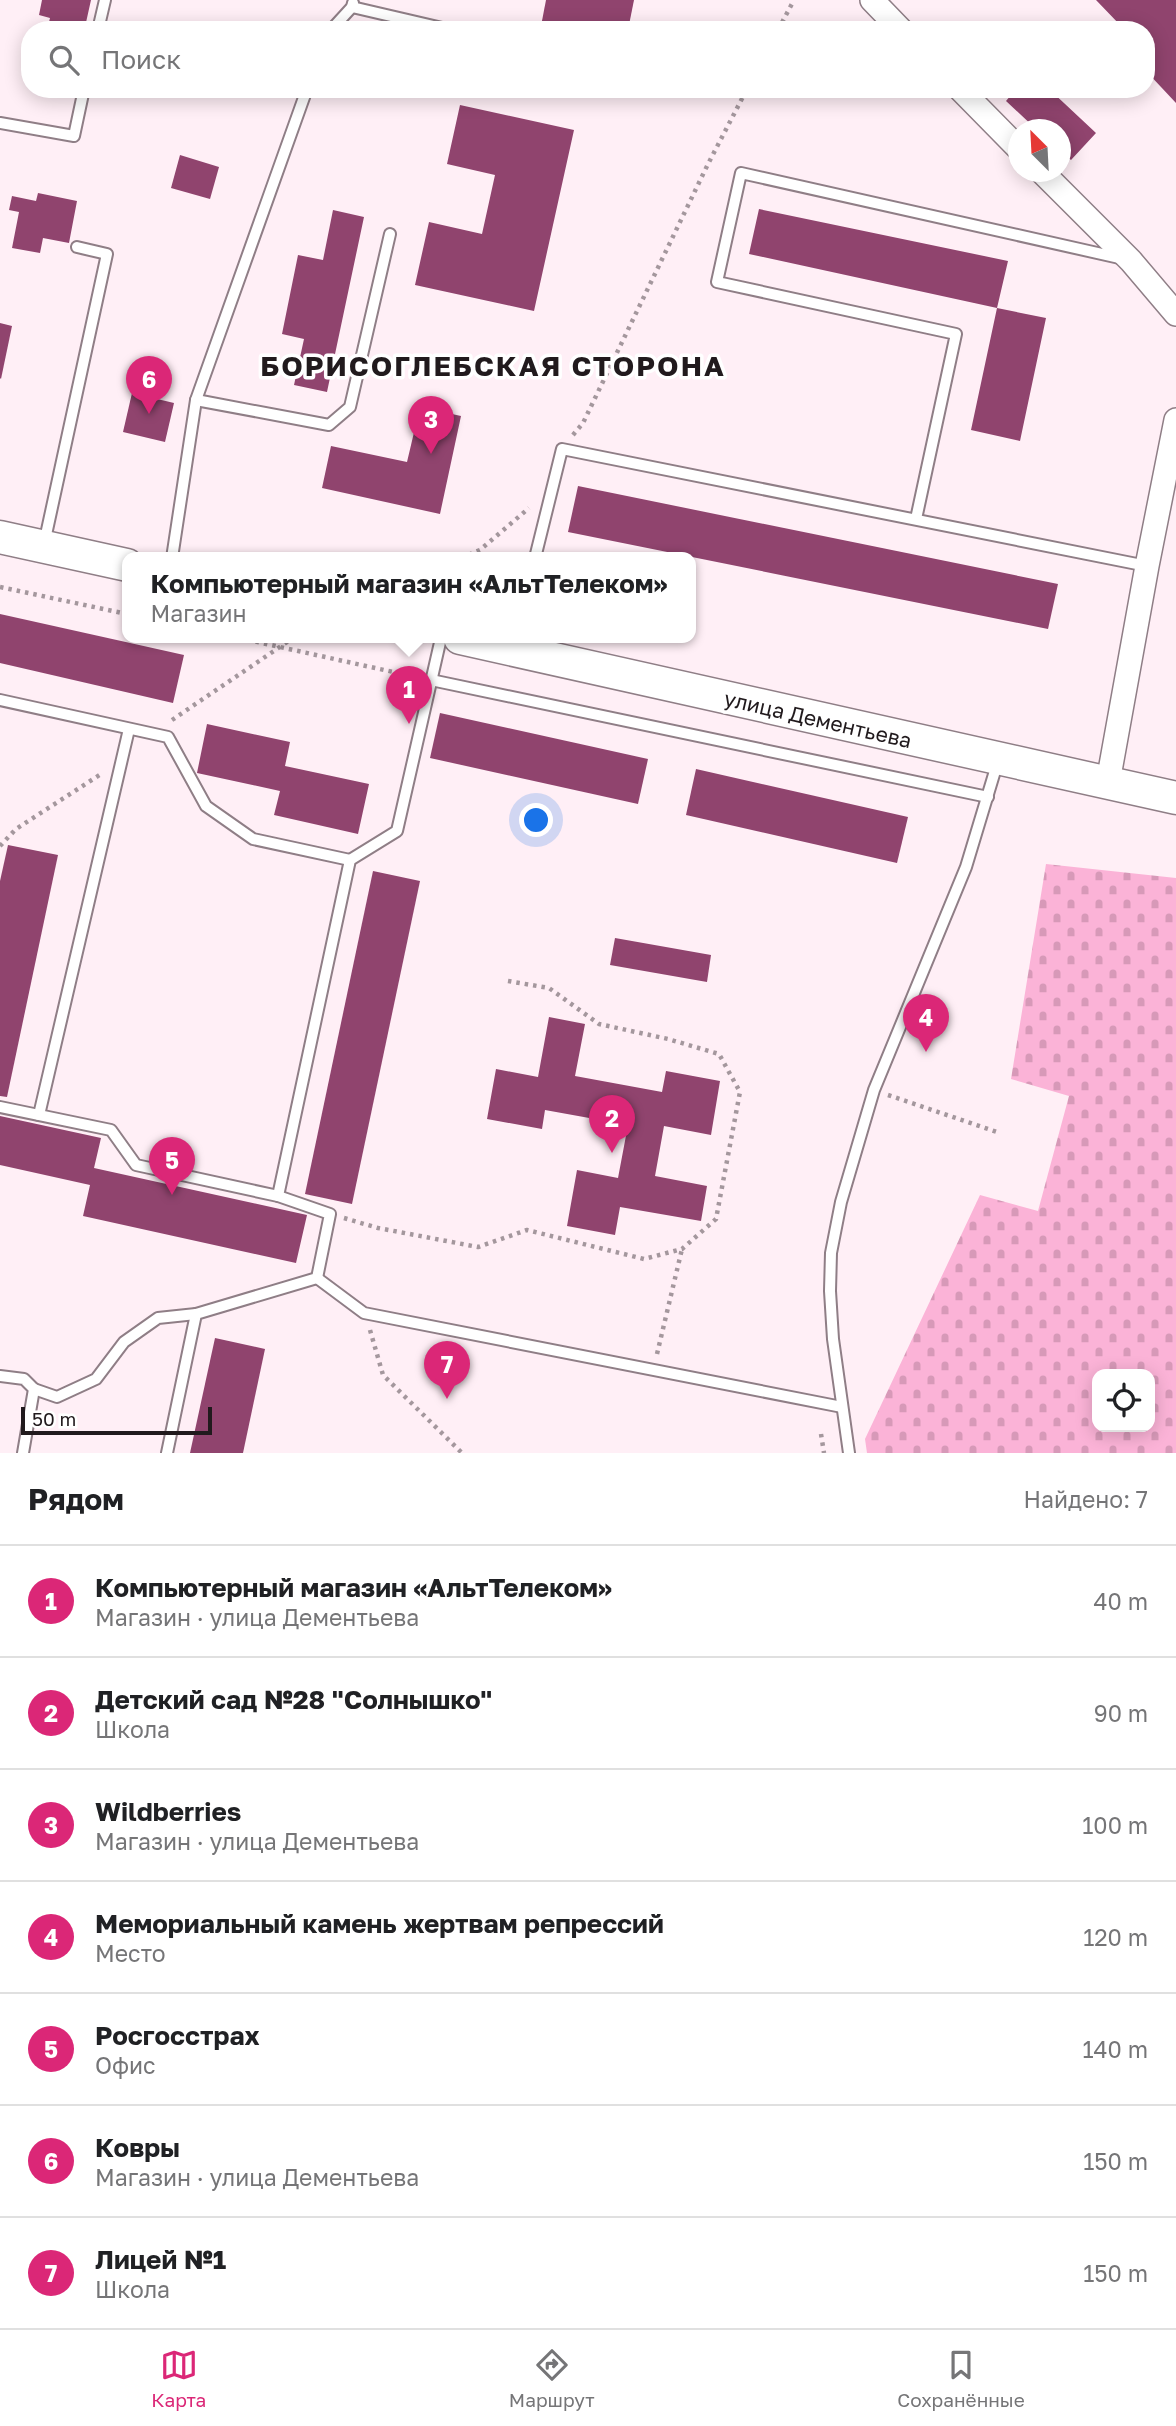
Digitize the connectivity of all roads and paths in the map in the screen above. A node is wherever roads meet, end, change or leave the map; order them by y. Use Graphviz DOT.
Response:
graph roads {
  1 [pos="105,0"];
  2 [pos="794,0"];
  3 [pos="872,0"];
  4 [pos="353,3"];
  5 [pos="100,21"];
  6 [pos="338,21"];
  7 [pos="418,21"];
  8 [pos="783,21"];
  9 [pos="892,21"];
  10 [pos="82,98"];
  11 [pos="304,98"];
  12 [pos="742,98"];
  13 [pos="969,98"];
  14 [pos="0,123"];
  15 [pos="1008,138"];
  16 [pos="1052,182"];
  17 [pos="390,234"];
  18 [pos="77,247"];
  19 [pos="1130,261"];
  20 [pos="1176,314"];
  21 [pos="197,400"];
  22 [pos="1176,419"];
  23 [pos="562,449"];
  24 [pos="535,497"];
  25 [pos="916,519"];
  26 [pos="0,537"];
  27 [pos="43,546"];
  28 [pos="173,552"];
  29 [pos="475,552"];
  30 [pos="536,552"];
  31 [pos="122,564"];
  32 [pos="1147,566"];
  33 [pos="0,587"];
  34 [pos="122,613"];
  35 [pos="262,643"];
  36 [pos="440,643"];
  37 [pos="514,644"];
  38 [pos="431,680"];
  39 [pos="0,700"];
  40 [pos="129,729"];
  41 [pos="999,759"];
  42 [pos="1108,782"];
  43 [pos="988,797"];
  44 [pos="1176,798"];
  45 [pos="349,860"];
  46 [pos="508,981"];
  47 [pos="874,1090"];
  48 [pos="0,1107"];
  49 [pos="39,1115"];
  50 [pos="997,1132"];
  51 [pos="278,1196"];
  52 [pos="330,1214"];
  53 [pos="682,1250"];
  54 [pos="317,1278"];
  55 [pos="364,1313"];
  56 [pos="196,1314"];
  57 [pos="654,1370"];
  58 [pos="0,1376"];
  59 [pos="34,1389"];
  60 [pos="842,1407"];
  61 [pos="821,1434"];
  62 [pos="23,1453"];
  63 [pos="167,1453"];
  64 [pos="462,1453"];
  65 [pos="824,1453"];
  66 [pos="849,1453"];
  1 -- 5 [label="lane"];
  2 -- 8 [label="path"];
  3 -- 9 [label="street"];
  4 -- 6 [label="lane"];
  4 -- 7 [label="lane"];
  10 -- 14 [label="lane"];
  11 -- 21 [label="lane"];
  12 -- 23 [label="path"];
  13 -- 15 [label="street"];
  16 -- 19 [label="street"];
  17 -- 21 [label="lane"];
  18 -- 27 [label="lane"];
  19 -- 20 [label="street"];
  19 -- 25 [label="lane"];
  21 -- 28 [label="lane"];
  22 -- 32 [label="street"];
  23 -- 25 [label="lane"];
  23 -- 30 [label="lane"];
  24 -- 29 [label="path"];
  25 -- 32 [label="lane"];
  26 -- 27 [label="street"];
  27 -- 31 [label="street"];
  32 -- 42 [label="street"];
  33 -- 34 [label="path"];
  35 -- 38 [label="path"];
  36 -- 38 [label="lane"];
  37 -- 41 [label="street, улица Дементьева"];
  38 -- 43 [label="lane"];
  38 -- 45 [label="lane"];
  39 -- 40 [label="lane"];
  40 -- 45 [label="lane"];
  40 -- 49 [label="lane"];
  41 -- 42 [label="street, улица Дементьева"];
  41 -- 43 [label="lane"];
  42 -- 44 [label="street, улица Дементьева"];
  43 -- 47 [label="lane"];
  45 -- 51 [label="lane"];
  46 -- 53 [label="path"];
  47 -- 50 [label="path"];
  47 -- 60 [label="lane"];
  48 -- 49 [label="lane"];
  49 -- 51 [label="lane"];
  51 -- 52 [label="lane"];
  52 -- 53 [label="path"];
  52 -- 54 [label="lane"];
  53 -- 57 [label="path"];
  54 -- 55 [label="lane"];
  54 -- 56 [label="lane"];
  55 -- 57 [label="lane"];
  55 -- 64 [label="path"];
  56 -- 59 [label="lane"];
  56 -- 63 [label="lane"];
  57 -- 60 [label="lane"];
  58 -- 59 [label="lane"];
  59 -- 62 [label="lane"];
  60 -- 66 [label="lane"];
  61 -- 65 [label="path"];
}
